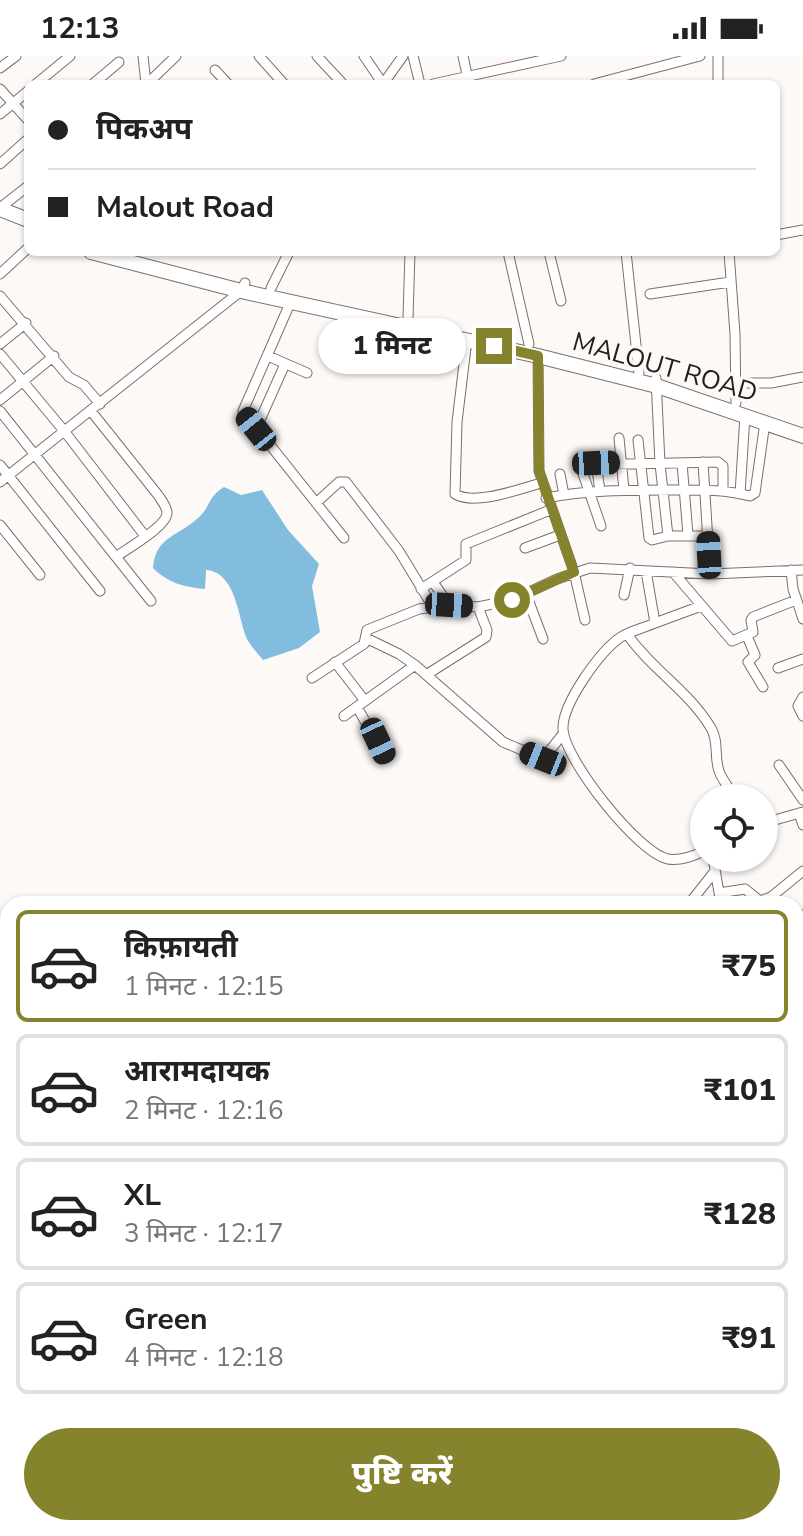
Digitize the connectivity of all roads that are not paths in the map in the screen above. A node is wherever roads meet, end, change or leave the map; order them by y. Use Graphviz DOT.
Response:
graph roads {
  1 [pos="16,56"];
  2 [pos="70,56"];
  3 [pos="143,56"];
  4 [pos="176,56"];
  5 [pos="317,56"];
  6 [pos="364,56"];
  7 [pos="403,56"];
  8 [pos="413,56"];
  9 [pos="463,56"];
  10 [pos="561,56"];
  11 [pos="700,56"];
  12 [pos="718,56"];
  13 [pos="262,57"];
  14 [pos="392,60"];
  15 [pos="119,62"];
  16 [pos="0,68"];
  17 [pos="215,70"];
  18 [pos="41,80"];
  19 [pos="98,80"];
  20 [pos="146,80"];
  21 [pos="150,80"];
  22 [pos="224,80"];
  23 [pos="281,80"];
  24 [pos="336,80"];
  25 [pos="380,80"];
  26 [pos="384,80"];
  27 [pos="419,80"];
  28 [pos="468,80"];
  29 [pos="609,80"];
  30 [pos="718,80"];
  31 [pos="0,89"];
  32 [pos="24,94"];
  33 [pos="13,103"];
  34 [pos="0,114"];
  35 [pos="24,115"];
  36 [pos="24,143"];
  37 [pos="0,164"];
  38 [pos="24,189"];
  39 [pos="0,208"];
  40 [pos="0,218"];
  41 [pos="24,218"];
  42 [pos="24,227"];
  43 [pos="803,230"];
  44 [pos="780,234"];
  45 [pos="24,252"];
  46 [pos="108,256"];
  47 [pos="131,256"];
  48 [pos="287,256"];
  49 [pos="410,256"];
  50 [pos="509,256"];
  51 [pos="550,256"];
  52 [pos="626,256"];
  53 [pos="729,256"];
  54 [pos="0,274"];
  55 [pos="730,282"];
  56 [pos="243,287"];
  57 [pos="271,288"];
  58 [pos="650,294"];
  59 [pos="0,296"];
  60 [pos="291,301"];
  61 [pos="561,301"];
  62 [pos="408,318"];
  63 [pos="26,323"];
  64 [pos="467,339"];
  65 [pos="0,344"];
  66 [pos="533,350"];
  67 [pos="0,354"];
  68 [pos="54,356"];
  69 [pos="268,356"];
  70 [pos="285,364"];
  71 [pos="307,373"];
  72 [pos="639,373"];
  73 [pos="803,377"];
  74 [pos="23,382"];
  75 [pos="656,382"];
  76 [pos="737,383"];
  77 [pos="0,400"];
  78 [pos="100,404"];
  79 [pos="741,409"];
  80 [pos="0,411"];
  81 [pos="91,411"];
  82 [pos="765,422"];
  83 [pos="803,427"];
  84 [pos="256,429"];
  85 [pos="65,432"];
  86 [pos="803,436"];
  87 [pos="619,438"];
  88 [pos="638,440"];
  89 [pos="36,454"];
  90 [pos="621,462"];
  91 [pos="703,462"];
  92 [pos="596,463"];
  93 [pos="682,463"];
  94 [pos="640,464"];
  95 [pos="660,464"];
  96 [pos="0,465"];
  97 [pos="560,474"];
  98 [pos="4,479"];
  99 [pos="541,483"];
  100 [pos="642,489"];
  101 [pos="705,489"];
  102 [pos="624,490"];
  103 [pos="663,490"];
  104 [pos="685,490"];
  105 [pos="723,490"];
  106 [pos="600,491"];
  107 [pos="587,492"];
  108 [pos="740,494"];
  109 [pos="564,495"];
  110 [pos="546,498"];
  111 [pos="316,503"];
  112 [pos="550,510"];
  113 [pos="0,525"];
  114 [pos="601,526"];
  115 [pos="560,535"];
  116 [pos="688,535"];
  117 [pos="145,536"];
  118 [pos="668,536"];
  119 [pos="708,536"];
  120 [pos="344,538"];
  121 [pos="525,548"];
  122 [pos="117,556"];
  123 [pos="630,568"];
  124 [pos="791,570"];
  125 [pos="803,570"];
  126 [pos="646,571"];
  127 [pos="574,572"];
  128 [pos="673,572"];
  129 [pos="710,574"];
  130 [pos="40,575"];
  131 [pos="433,582"];
  132 [pos="421,589"];
  133 [pos="100,591"];
  134 [pos="526,594"];
  135 [pos="624,595"];
  136 [pos="796,600"];
  137 [pos="151,601"];
  138 [pos="449,605"];
  139 [pos="701,606"];
  140 [pos="433,607"];
  141 [pos="478,607"];
  142 [pos="803,619"];
  143 [pos="585,620"];
  144 [pos="655,623"];
  145 [pos="627,634"];
  146 [pos="747,636"];
  147 [pos="366,638"];
  148 [pos="543,639"];
  149 [pos="803,659"];
  150 [pos="335,662"];
  151 [pos="415,665"];
  152 [pos="778,668"];
  153 [pos="426,675"];
  154 [pos="312,678"];
  155 [pos="763,687"];
  156 [pos="803,697"];
  157 [pos="361,704"];
  158 [pos="344,716"];
  159 [pos="803,716"];
  160 [pos="563,734"];
  161 [pos="386,758"];
  162 [pos="779,765"];
  163 [pos="726,784"];
  164 [pos="803,800"];
  165 [pos="801,812"];
  166 [pos="778,819"];
  167 [pos="803,825"];
  168 [pos="690,856"];
  169 [pos="803,871"];
  170 [pos="714,872"];
  171 [pos="715,872"];
  172 [pos="695,896"];
  173 [pos="719,896"];
  174 [pos="728,896"];
  175 [pos="754,896"];
  176 [pos="773,896"];
  1 -- 16 [label="street"];
  2 -- 18 [label="street"];
  3 -- 20 [label="street"];
  4 -- 21 [label="street"];
  5 -- 24 [label="street"];
  6 -- 25 [label="street"];
  7 -- 14 [label="street"];
  8 -- 27 [label="street"];
  9 -- 28 [label="street"];
  10 -- 28 [label="street"];
  11 -- 29 [label="street"];
  12 -- 30 [label="street"];
  13 -- 23 [label="street"];
  14 -- 26 [label="street"];
  15 -- 19 [label="street"];
  17 -- 22 [label="street"];
  31 -- 33 [label="street"];
  32 -- 33 [label="street"];
  33 -- 34 [label="street"];
  33 -- 35 [label="street"];
  36 -- 37 [label="street"];
  38 -- 39 [label="street"];
  39 -- 41 [label="highway"];
  40 -- 42 [label="highway"];
  43 -- 44 [label="street"];
  45 -- 54 [label="street"];
  46 -- 56 [label="highway, MALOUT ROAD"];
  47 -- 56 [label="highway, MALOUT ROAD"];
  48 -- 57 [label="street"];
  49 -- 62 [label="street"];
  50 -- 66 [label="street"];
  51 -- 61 [label="street"];
  52 -- 72 [label="street"];
  53 -- 55 [label="street"];
  55 -- 58 [label="street"];
  55 -- 76 [label="street"];
  56 -- 57 [label="highway, MALOUT ROAD"];
  56 -- 60 [label="highway, MALOUT ROAD"];
  56 -- 78 [label="street"];
  57 -- 62 [label="highway, MALOUT ROAD"];
  59 -- 63 [label="street"];
  60 -- 64 [label="highway, MALOUT ROAD"];
  60 -- 69 [label="street"];
  62 -- 66 [label="highway, MALOUT ROAD"];
  63 -- 65 [label="street"];
  63 -- 68 [label="street"];
  64 -- 66 [label="highway, MALOUT ROAD"];
  64 -- 99 [label="street"];
  66 -- 72 [label="highway, MALOUT ROAD"];
  66 -- 75 [label="highway, MALOUT ROAD"];
  66 -- 99 [label="street"];
  67 -- 74 [label="street"];
  68 -- 74 [label="street"];
  68 -- 78 [label="street"];
  69 -- 70 [label="street"];
  69 -- 84 [label="street"];
  70 -- 71 [label="street"];
  70 -- 84 [label="street"];
  72 -- 75 [label="highway, MALOUT ROAD"];
  73 -- 76 [label="street"];
  74 -- 77 [label="street"];
  74 -- 85 [label="street"];
  75 -- 79 [label="highway, MALOUT ROAD"];
  75 -- 95 [label="street"];
  76 -- 79 [label="street"];
  78 -- 81 [label="street"];
  79 -- 82 [label="highway, MALOUT ROAD"];
  79 -- 83 [label="highway, MALOUT ROAD"];
  79 -- 108 [label="street"];
  80 -- 89 [label="street"];
  81 -- 85 [label="street"];
  81 -- 117 [label="street"];
  82 -- 86 [label="highway, MALOUT ROAD"];
  82 -- 108 [label="street"];
  84 -- 111 [label="street"];
  85 -- 89 [label="street"];
  85 -- 117 [label="street"];
  87 -- 90 [label="street"];
  88 -- 94 [label="street"];
  89 -- 98 [label="street"];
  89 -- 122 [label="street"];
  90 -- 92 [label="street"];
  90 -- 94 [label="street"];
  90 -- 102 [label="street"];
  91 -- 93 [label="street"];
  91 -- 101 [label="street"];
  91 -- 105 [label="street"];
  92 -- 106 [label="street"];
  92 -- 107 [label="street"];
  93 -- 95 [label="street"];
  93 -- 104 [label="street"];
  94 -- 95 [label="street"];
  94 -- 100 [label="street"];
  95 -- 103 [label="street"];
  96 -- 98 [label="street"];
  97 -- 109 [label="street"];
  98 -- 133 [label="street"];
  99 -- 110 [label="street"];
  100 -- 102 [label="street"];
  100 -- 103 [label="street"];
  100 -- 118 [label="street"];
  101 -- 104 [label="street"];
  101 -- 105 [label="street"];
  101 -- 119 [label="street"];
  102 -- 106 [label="street"];
  103 -- 104 [label="street"];
  103 -- 118 [label="street"];
  104 -- 116 [label="street"];
  105 -- 108 [label="street"];
  106 -- 107 [label="street"];
  107 -- 109 [label="street"];
  107 -- 114 [label="street"];
  109 -- 110 [label="street"];
  110 -- 112 [label="street"];
  111 -- 120 [label="street"];
  111 -- 132 [label="street"];
  112 -- 115 [label="street"];
  112 -- 131 [label="street"];
  113 -- 130 [label="street"];
  115 -- 121 [label="street"];
  115 -- 127 [label="street"];
  116 -- 118 [label="street"];
  116 -- 119 [label="street"];
  117 -- 122 [label="street"];
  119 -- 129 [label="street"];
  122 -- 137 [label="street"];
  123 -- 126 [label="street"];
  123 -- 127 [label="street"];
  123 -- 135 [label="street"];
  124 -- 125 [label="street"];
  124 -- 129 [label="street"];
  124 -- 136 [label="street"];
  126 -- 128 [label="street"];
  126 -- 144 [label="street"];
  127 -- 134 [label="street"];
  127 -- 143 [label="street"];
  128 -- 129 [label="street"];
  128 -- 139 [label="street"];
  131 -- 132 [label="street"];
  131 -- 138 [label="street"];
  132 -- 140 [label="street"];
  134 -- 141 [label="street"];
  134 -- 148 [label="street"];
  136 -- 142 [label="street"];
  136 -- 146 [label="street"];
  138 -- 140 [label="street"];
  138 -- 141 [label="street"];
  139 -- 144 [label="street"];
  139 -- 146 [label="street"];
  140 -- 147 [label="street"];
  141 -- 153 [label="street"];
  144 -- 145 [label="street"];
  145 -- 160 [label="street"];
  145 -- 163 [label="street"];
  146 -- 155 [label="street"];
  147 -- 150 [label="street"];
  147 -- 151 [label="street"];
  149 -- 152 [label="street"];
  150 -- 154 [label="street"];
  150 -- 157 [label="street"];
  151 -- 153 [label="street"];
  151 -- 157 [label="street"];
  153 -- 160 [label="street"];
  156 -- 159 [label="street"];
  157 -- 158 [label="street"];
  157 -- 161 [label="street"];
  160 -- 168 [label="street"];
  162 -- 164 [label="street"];
  165 -- 166 [label="street"];
  165 -- 167 [label="street"];
  169 -- 176 [label="street"];
  170 -- 172 [label="street"];
  171 -- 173 [label="street"];
  174 -- 175 [label="street"];
}
